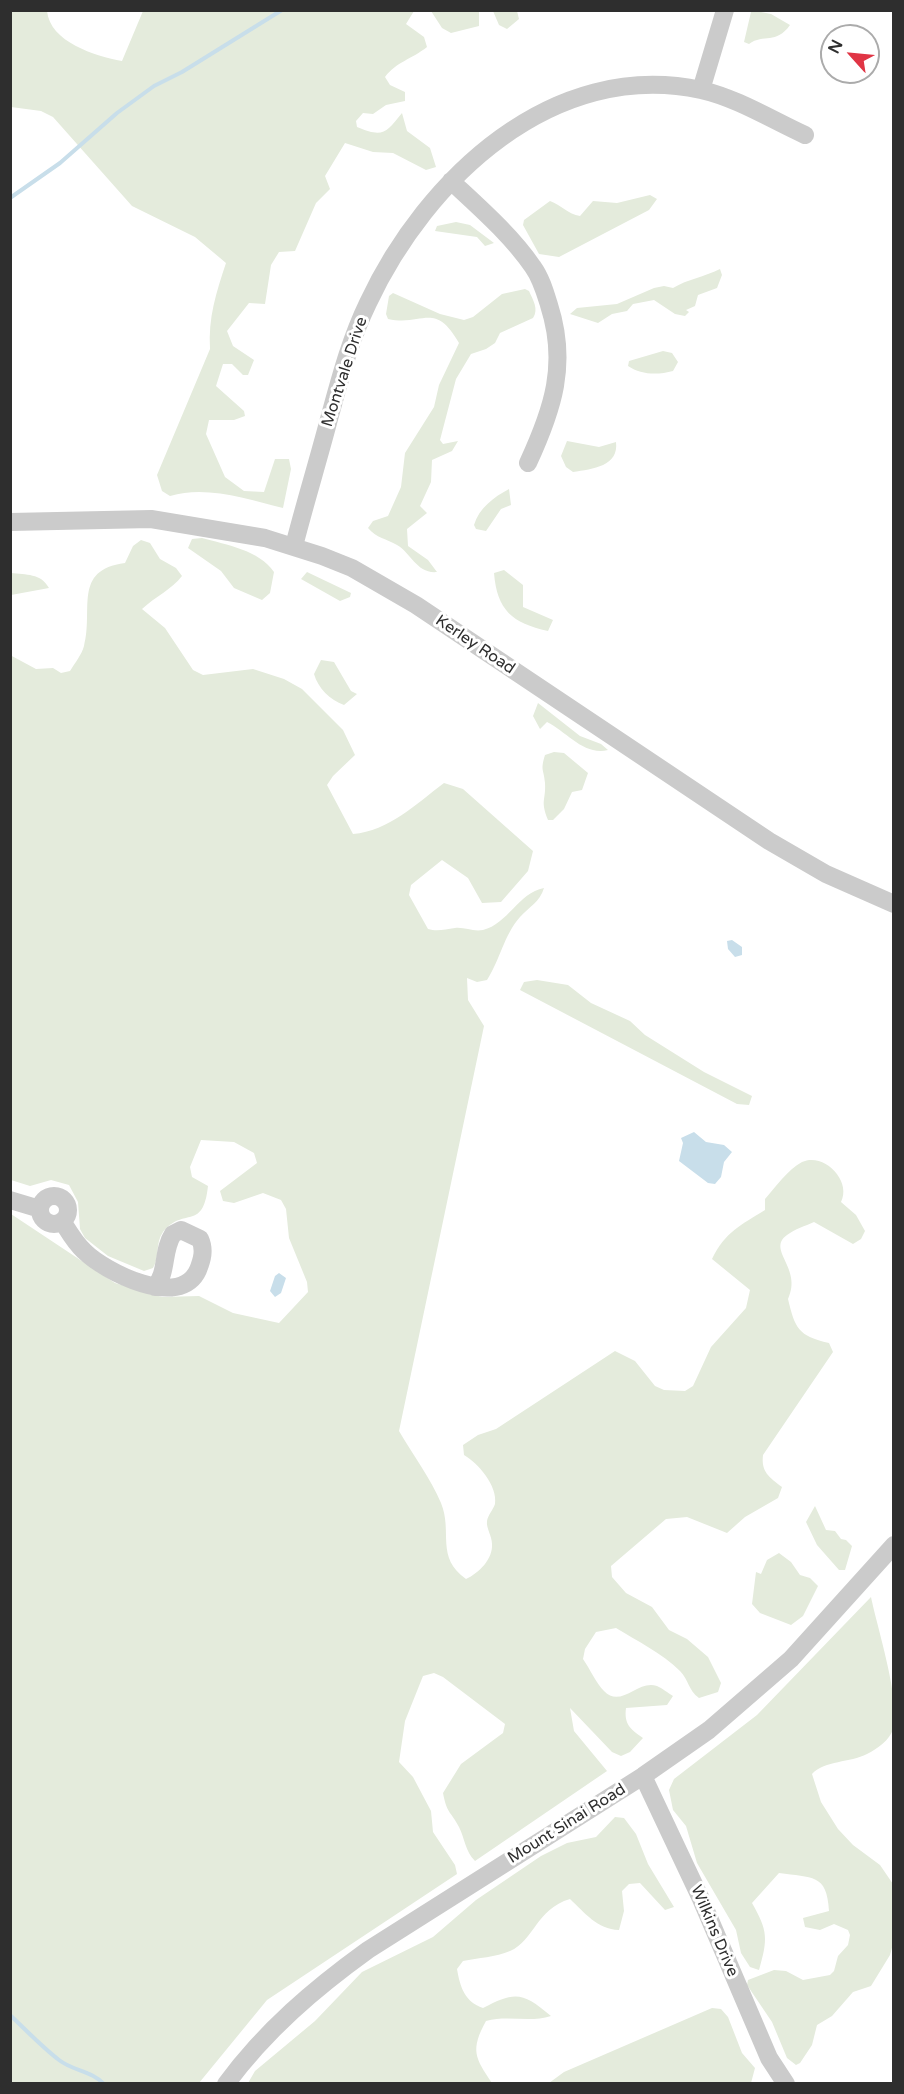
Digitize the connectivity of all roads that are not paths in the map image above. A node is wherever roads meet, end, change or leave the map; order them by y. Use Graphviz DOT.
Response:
graph roads {
  1 [pos="725,10"];
  2 [pos="701,90"];
  3 [pos="805,135"];
  4 [pos="451,181"];
  5 [pos="528,464"];
  6 [pos="10,522"];
  7 [pos="294,546"];
  8 [pos="894,904"];
  9 [pos="10,1200"];
  10 [pos="155,1287"];
  11 [pos="894,1545"];
  12 [pos="643,1776"];
  13 [pos="226,2084"];
  14 [pos="786,2084"];
  1 -- 2 [label="street"];
  2 -- 3 [label="street, Montvale Drive"];
  2 -- 4 [label="street, Montvale Drive"];
  4 -- 5 [label="street"];
  4 -- 7 [label="street, Montvale Drive"];
  6 -- 7 [label="street, Kerley Road"];
  7 -- 8 [label="street, Kerley Road"];
  9 -- 10 [label="street"];
  11 -- 12 [label="street, Mount Sinai Road"];
  12 -- 13 [label="street, Mount Sinai Road"];
  12 -- 14 [label="street, Wilkins Drive"];
}
